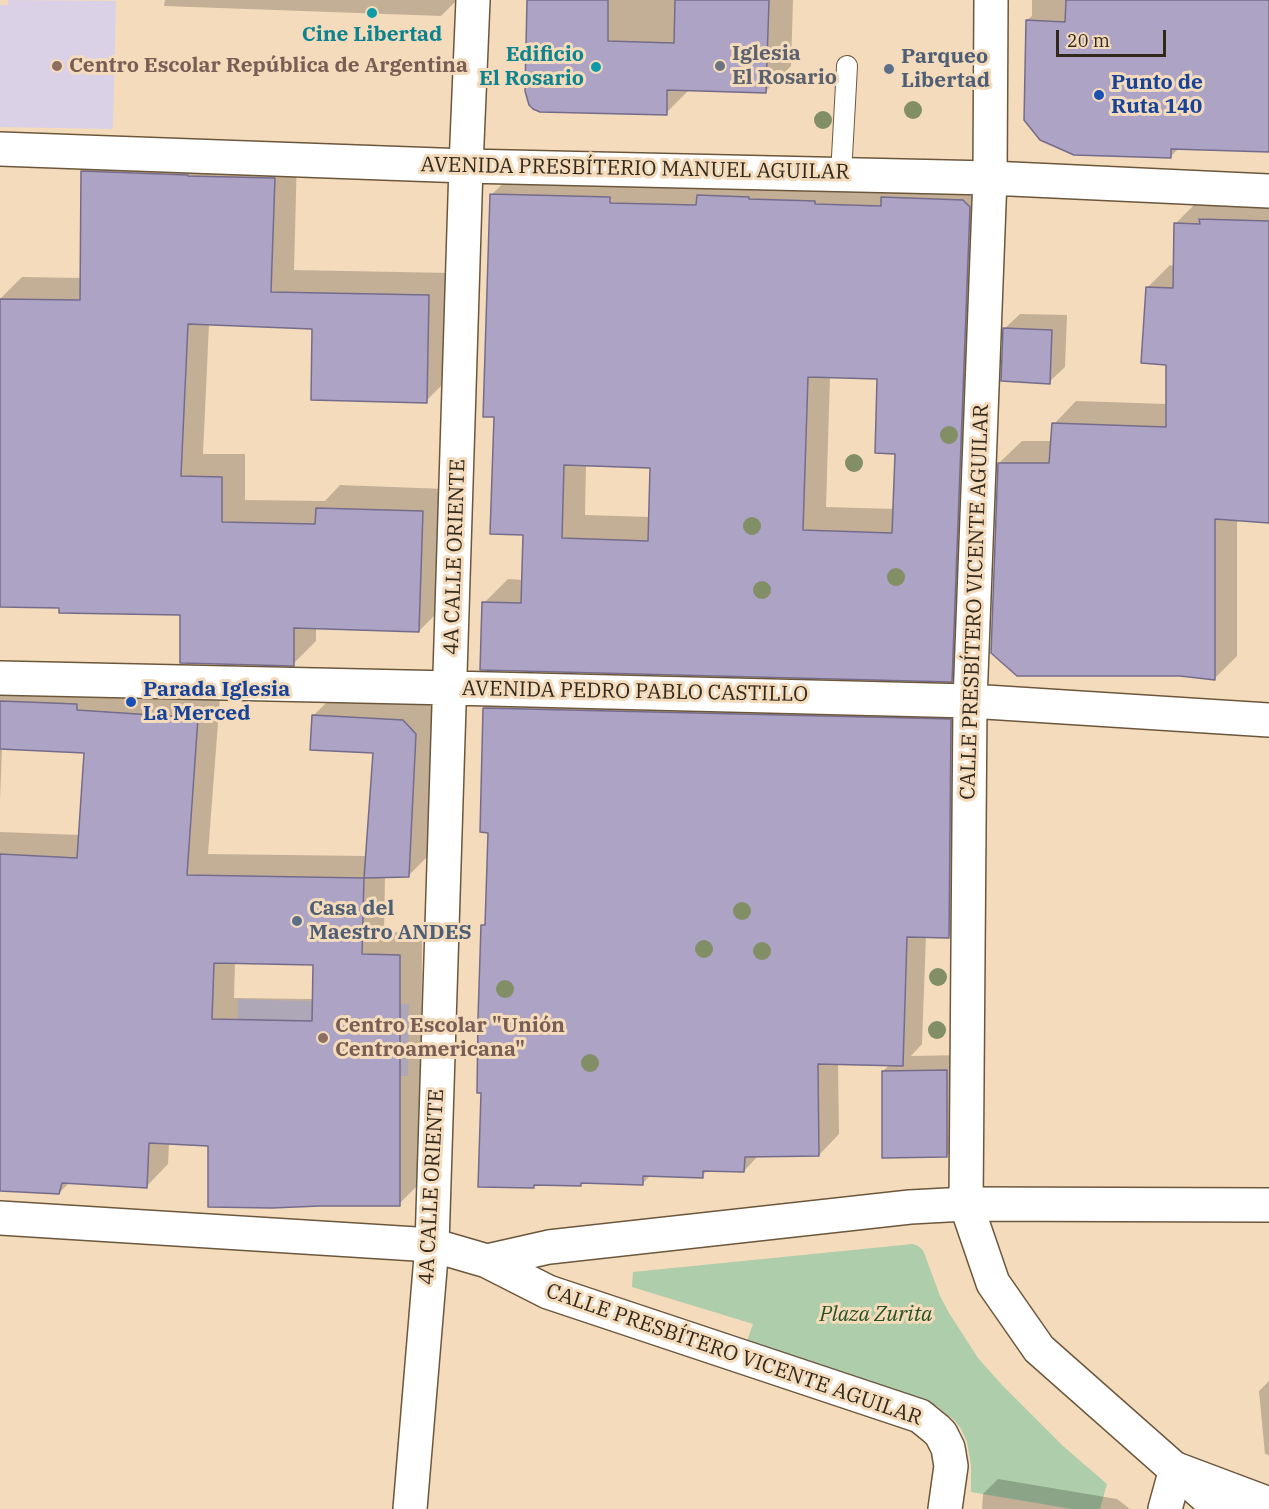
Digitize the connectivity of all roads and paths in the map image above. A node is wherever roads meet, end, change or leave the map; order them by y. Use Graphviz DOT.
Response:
graph roads {
  1 [pos="473,0"];
  2 [pos="992,0"];
  3 [pos="847,66"];
  4 [pos="0,149"];
  5 [pos="466,166"];
  6 [pos="841,175"];
  7 [pos="990,178"];
  8 [pos="1269,191"];
  9 [pos="0,678"];
  10 [pos="451,688"];
  11 [pos="970,701"];
  12 [pos="1269,720"];
  13 [pos="966,1204"];
  14 [pos="1269,1205"];
  15 [pos="0,1218"];
  16 [pos="432,1245"];
  17 [pos="487,1261"];
  18 [pos="1176,1469"];
  19 [pos="1269,1504"];
  20 [pos="943,1506"];
  21 [pos="410,1509"];
  22 [pos="1165,1509"];
  23 [pos="1220,1509"];
  1 -- 5 [label="main road, 4A CALLE ORIENTE"];
  2 -- 7 [label="main road, CALLE PRESBÍTERO VICENTE AGUILAR"];
  3 -- 6 [label="lane"];
  4 -- 5 [label="main road, AVENIDA PRESBÍTERIO MANUEL AGUILAR"];
  5 -- 6 [label="main road, AVENIDA PRESBÍTERIO MANUEL AGUILAR"];
  5 -- 10 [label="main road, 4A CALLE ORIENTE"];
  6 -- 7 [label="main road, AVENIDA PRESBÍTERIO MANUEL AGUILAR"];
  7 -- 8 [label="main road, AVENIDA PRESBÍTERIO MANUEL AGUILAR"];
  7 -- 11 [label="main road, CALLE PRESBÍTERO VICENTE AGUILAR"];
  9 -- 10 [label="main road, AVENIDA PEDRO PABLO CASTILLO"];
  10 -- 11 [label="main road, AVENIDA PEDRO PABLO CASTILLO"];
  10 -- 16 [label="main road, 4A CALLE ORIENTE"];
  11 -- 12 [label="main road, AVENIDA PEDRO PABLO CASTILLO"];
  11 -- 13 [label="main road, CALLE PRESBÍTERO VICENTE AGUILAR"];
  13 -- 14 [label="main road"];
  13 -- 17 [label="main road"];
  13 -- 18 [label="main road, CALLE PRESBÍTERO VICENTE AGUILAR"];
  15 -- 16 [label="main road, CALLE PRESBÍTERO VICENTE AGUILAR"];
  16 -- 17 [label="main road, CALLE PRESBÍTERO VICENTE AGUILAR"];
  16 -- 21 [label="main road, 4A CALLE ORIENTE"];
  17 -- 20 [label="main road, CALLE PRESBÍTERO VICENTE AGUILAR"];
  18 -- 19 [label="main road"];
  18 -- 22 [label="main road"];
  18 -- 23 [label="main road, CALLE PRESBÍTERO VICENTE AGUILAR"];
}
